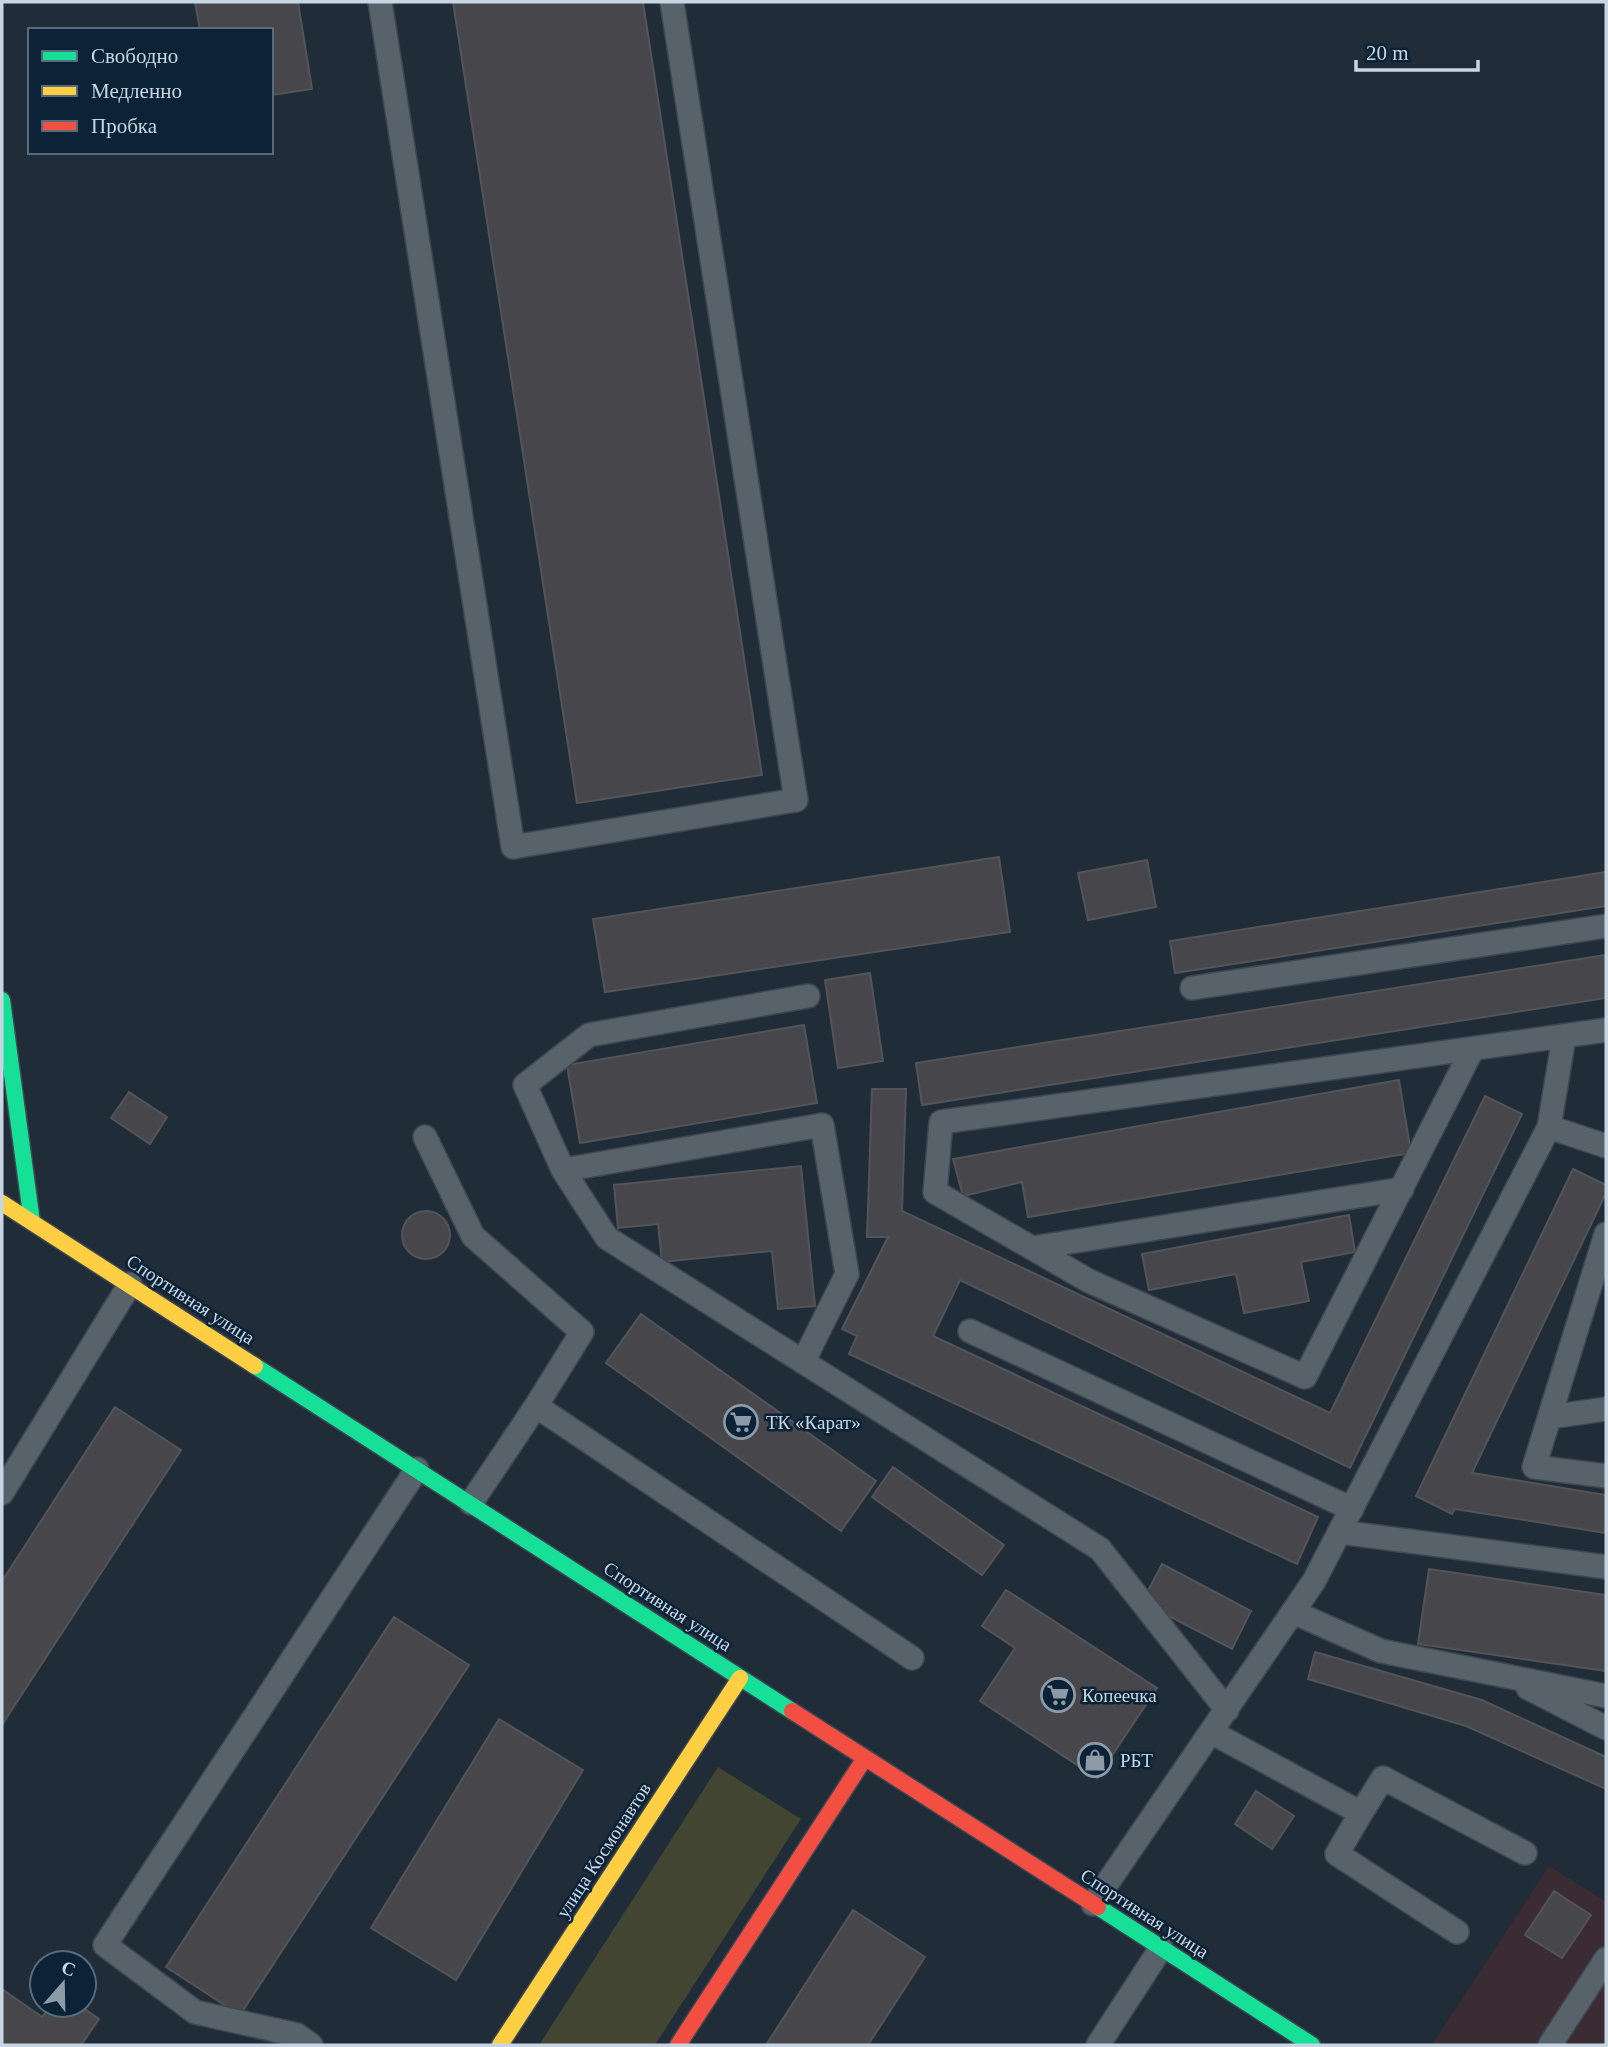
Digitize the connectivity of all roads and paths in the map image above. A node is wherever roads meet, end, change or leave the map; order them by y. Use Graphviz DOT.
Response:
graph roads {
  1 [pos="380,2"];
  2 [pos="672,2"];
  3 [pos="1606,926"];
  4 [pos="1192,988"];
  5 [pos="808,996"];
  6 [pos="2,1000"];
  7 [pos="1606,1030"];
  8 [pos="1564,1037"];
  9 [pos="1472,1050"];
  10 [pos="1549,1127"];
  11 [pos="425,1137"];
  12 [pos="1606,1146"];
  13 [pos="562,1170"];
  14 [pos="1402,1189"];
  15 [pos="2,1203"];
  16 [pos="32,1222"];
  17 [pos="1606,1234"];
  18 [pos="1032,1248"];
  19 [pos="130,1284"];
  20 [pos="1597,1289"];
  21 [pos="970,1331"];
  22 [pos="803,1362"];
  23 [pos="536,1406"];
  24 [pos="1606,1409"];
  25 [pos="1550,1417"];
  26 [pos="417,1469"];
  27 [pos="1606,1476"];
  28 [pos="2,1493"];
  29 [pos="471,1503"];
  30 [pos="1352,1509"];
  31 [pos="1340,1532"];
  32 [pos="1606,1567"];
  33 [pos="1293,1612"];
  34 [pos="912,1658"];
  35 [pos="1502,1675"];
  36 [pos="740,1678"];
  37 [pos="1606,1696"];
  38 [pos="1227,1710"];
  39 [pos="1606,1728"];
  40 [pos="1211,1732"];
  41 [pos="865,1758"];
  42 [pos="1361,1813"];
  43 [pos="1525,1853"];
  44 [pos="1093,1904"];
  45 [pos="1457,1932"];
  46 [pos="1161,1948"];
  47 [pos="1606,1959"];
  48 [pos="299,2042"];
  49 [pos="500,2045"];
  50 [pos="678,2045"];
  51 [pos="1098,2045"];
  52 [pos="1312,2045"];
  53 [pos="1550,2045"];
  1 -- 2 [label="lane"];
  3 -- 4 [label="lane"];
  5 -- 13 [label="lane"];
  6 -- 16 [label="street"];
  7 -- 8 [label="lane"];
  8 -- 9 [label="lane"];
  8 -- 10 [label="lane"];
  9 -- 14 [label="lane"];
  9 -- 18 [label="lane"];
  10 -- 12 [label="lane"];
  10 -- 30 [label="lane"];
  11 -- 23 [label="lane"];
  13 -- 22 [label="lane"];
  13 -- 22 [label="lane"];
  14 -- 18 [label="lane"];
  14 -- 18 [label="lane"];
  15 -- 16 [label="street, Спортивная улица"];
  16 -- 19 [label="street, Спортивная улица"];
  17 -- 20 [label="lane"];
  19 -- 26 [label="street, Спортивная улица"];
  19 -- 28 [label="lane"];
  20 -- 25 [label="lane"];
  21 -- 30 [label="lane"];
  22 -- 38 [label="lane"];
  23 -- 29 [label="lane"];
  23 -- 34 [label="lane"];
  24 -- 25 [label="lane"];
  25 -- 27 [label="lane"];
  26 -- 29 [label="street, Спортивная улица"];
  26 -- 48 [label="lane"];
  29 -- 36 [label="street, Спортивная улица"];
  30 -- 31 [label="lane"];
  31 -- 32 [label="lane"];
  31 -- 33 [label="lane"];
  33 -- 35 [label="lane"];
  33 -- 38 [label="lane"];
  35 -- 37 [label="lane"];
  35 -- 39 [label="lane"];
  36 -- 41 [label="street, Спортивная улица"];
  36 -- 49 [label="street, улица Космонавтов"];
  38 -- 40 [label="lane"];
  40 -- 42 [label="lane"];
  40 -- 44 [label="lane"];
  41 -- 44 [label="street, Спортивная улица"];
  41 -- 50 [label="street"];
  42 -- 43 [label="lane"];
  42 -- 45 [label="lane"];
  44 -- 46 [label="street, Спортивная улица"];
  46 -- 51 [label="lane"];
  46 -- 52 [label="street, Спортивная улица"];
  47 -- 53 [label="lane"];
}
